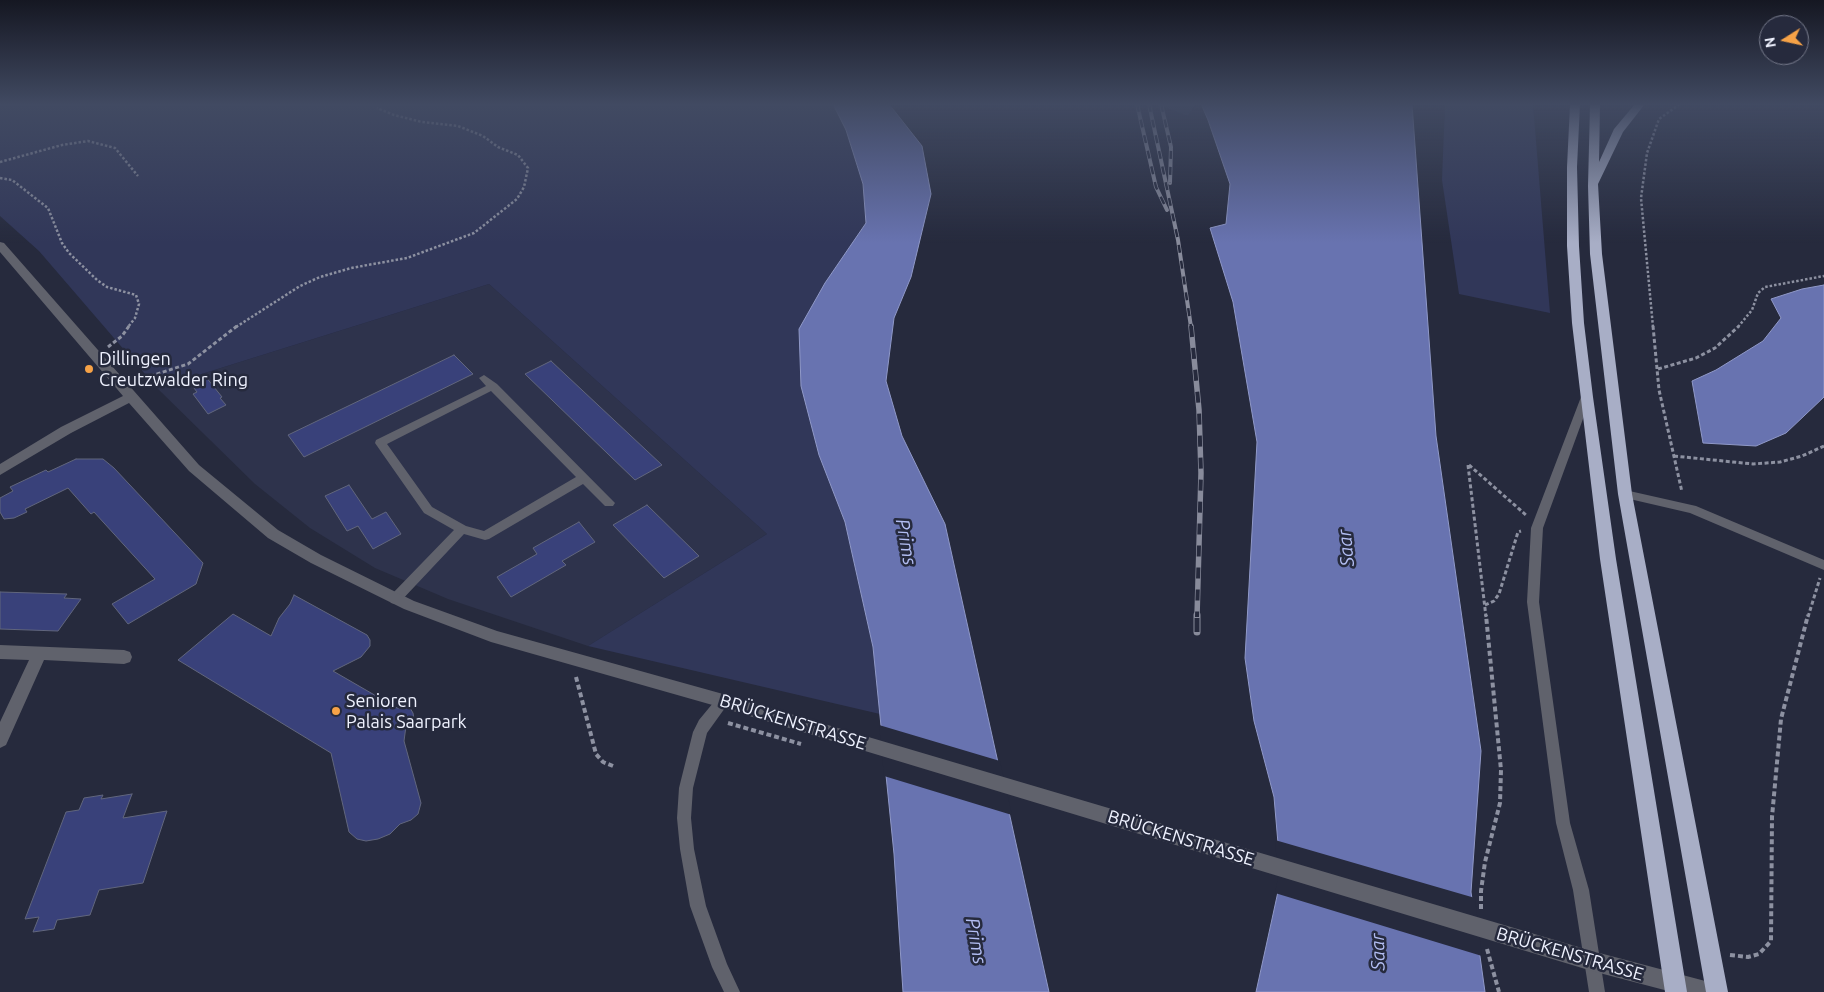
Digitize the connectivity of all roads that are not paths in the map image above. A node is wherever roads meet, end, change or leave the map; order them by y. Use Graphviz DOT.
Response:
graph roads {
  1 [pos="1573,150"];
  2 [pos="1593,150"];
  3 [pos="1609,150"];
  4 [pos="1593,186"];
  5 [pos="0,245"];
  6 [pos="132,396"];
  7 [pos="1586,397"];
  8 [pos="0,470"];
  9 [pos="584,478"];
  10 [pos="1626,494"];
  11 [pos="609,503"];
  12 [pos="462,529"];
  13 [pos="1823,570"];
  14 [pos="395,599"];
  15 [pos="0,652"];
  16 [pos="39,655"];
  17 [pos="124,657"];
  18 [pos="723,701"];
  19 [pos="0,740"];
  20 [pos="1592,961"];
  21 [pos="732,992"];
  22 [pos="1597,992"];
  23 [pos="1676,992"];
  24 [pos="1709,992"];
  25 [pos="1718,992"];
  1 -- 7 [label="highway"];
  2 -- 4 [label="highway"];
  3 -- 4 [label="highway"];
  4 -- 10 [label="highway"];
  5 -- 6 [label="street, BRÜCKENSTRASSE"];
  6 -- 8 [label="street"];
  6 -- 14 [label="street, BRÜCKENSTRASSE"];
  7 -- 20 [label="lane"];
  7 -- 23 [label="highway"];
  9 -- 11 [label="lane"];
  9 -- 12 [label="lane"];
  9 -- 12 [label="lane"];
  10 -- 13 [label="lane"];
  10 -- 25 [label="highway"];
  12 -- 14 [label="lane"];
  14 -- 18 [label="street, BRÜCKENSTRASSE"];
  15 -- 16 [label="street"];
  16 -- 17 [label="street"];
  16 -- 19 [label="street"];
  18 -- 20 [label="street, BRÜCKENSTRASSE"];
  18 -- 21 [label="lane"];
  20 -- 22 [label="lane"];
  20 -- 24 [label="street, BRÜCKENSTRASSE"];
}
